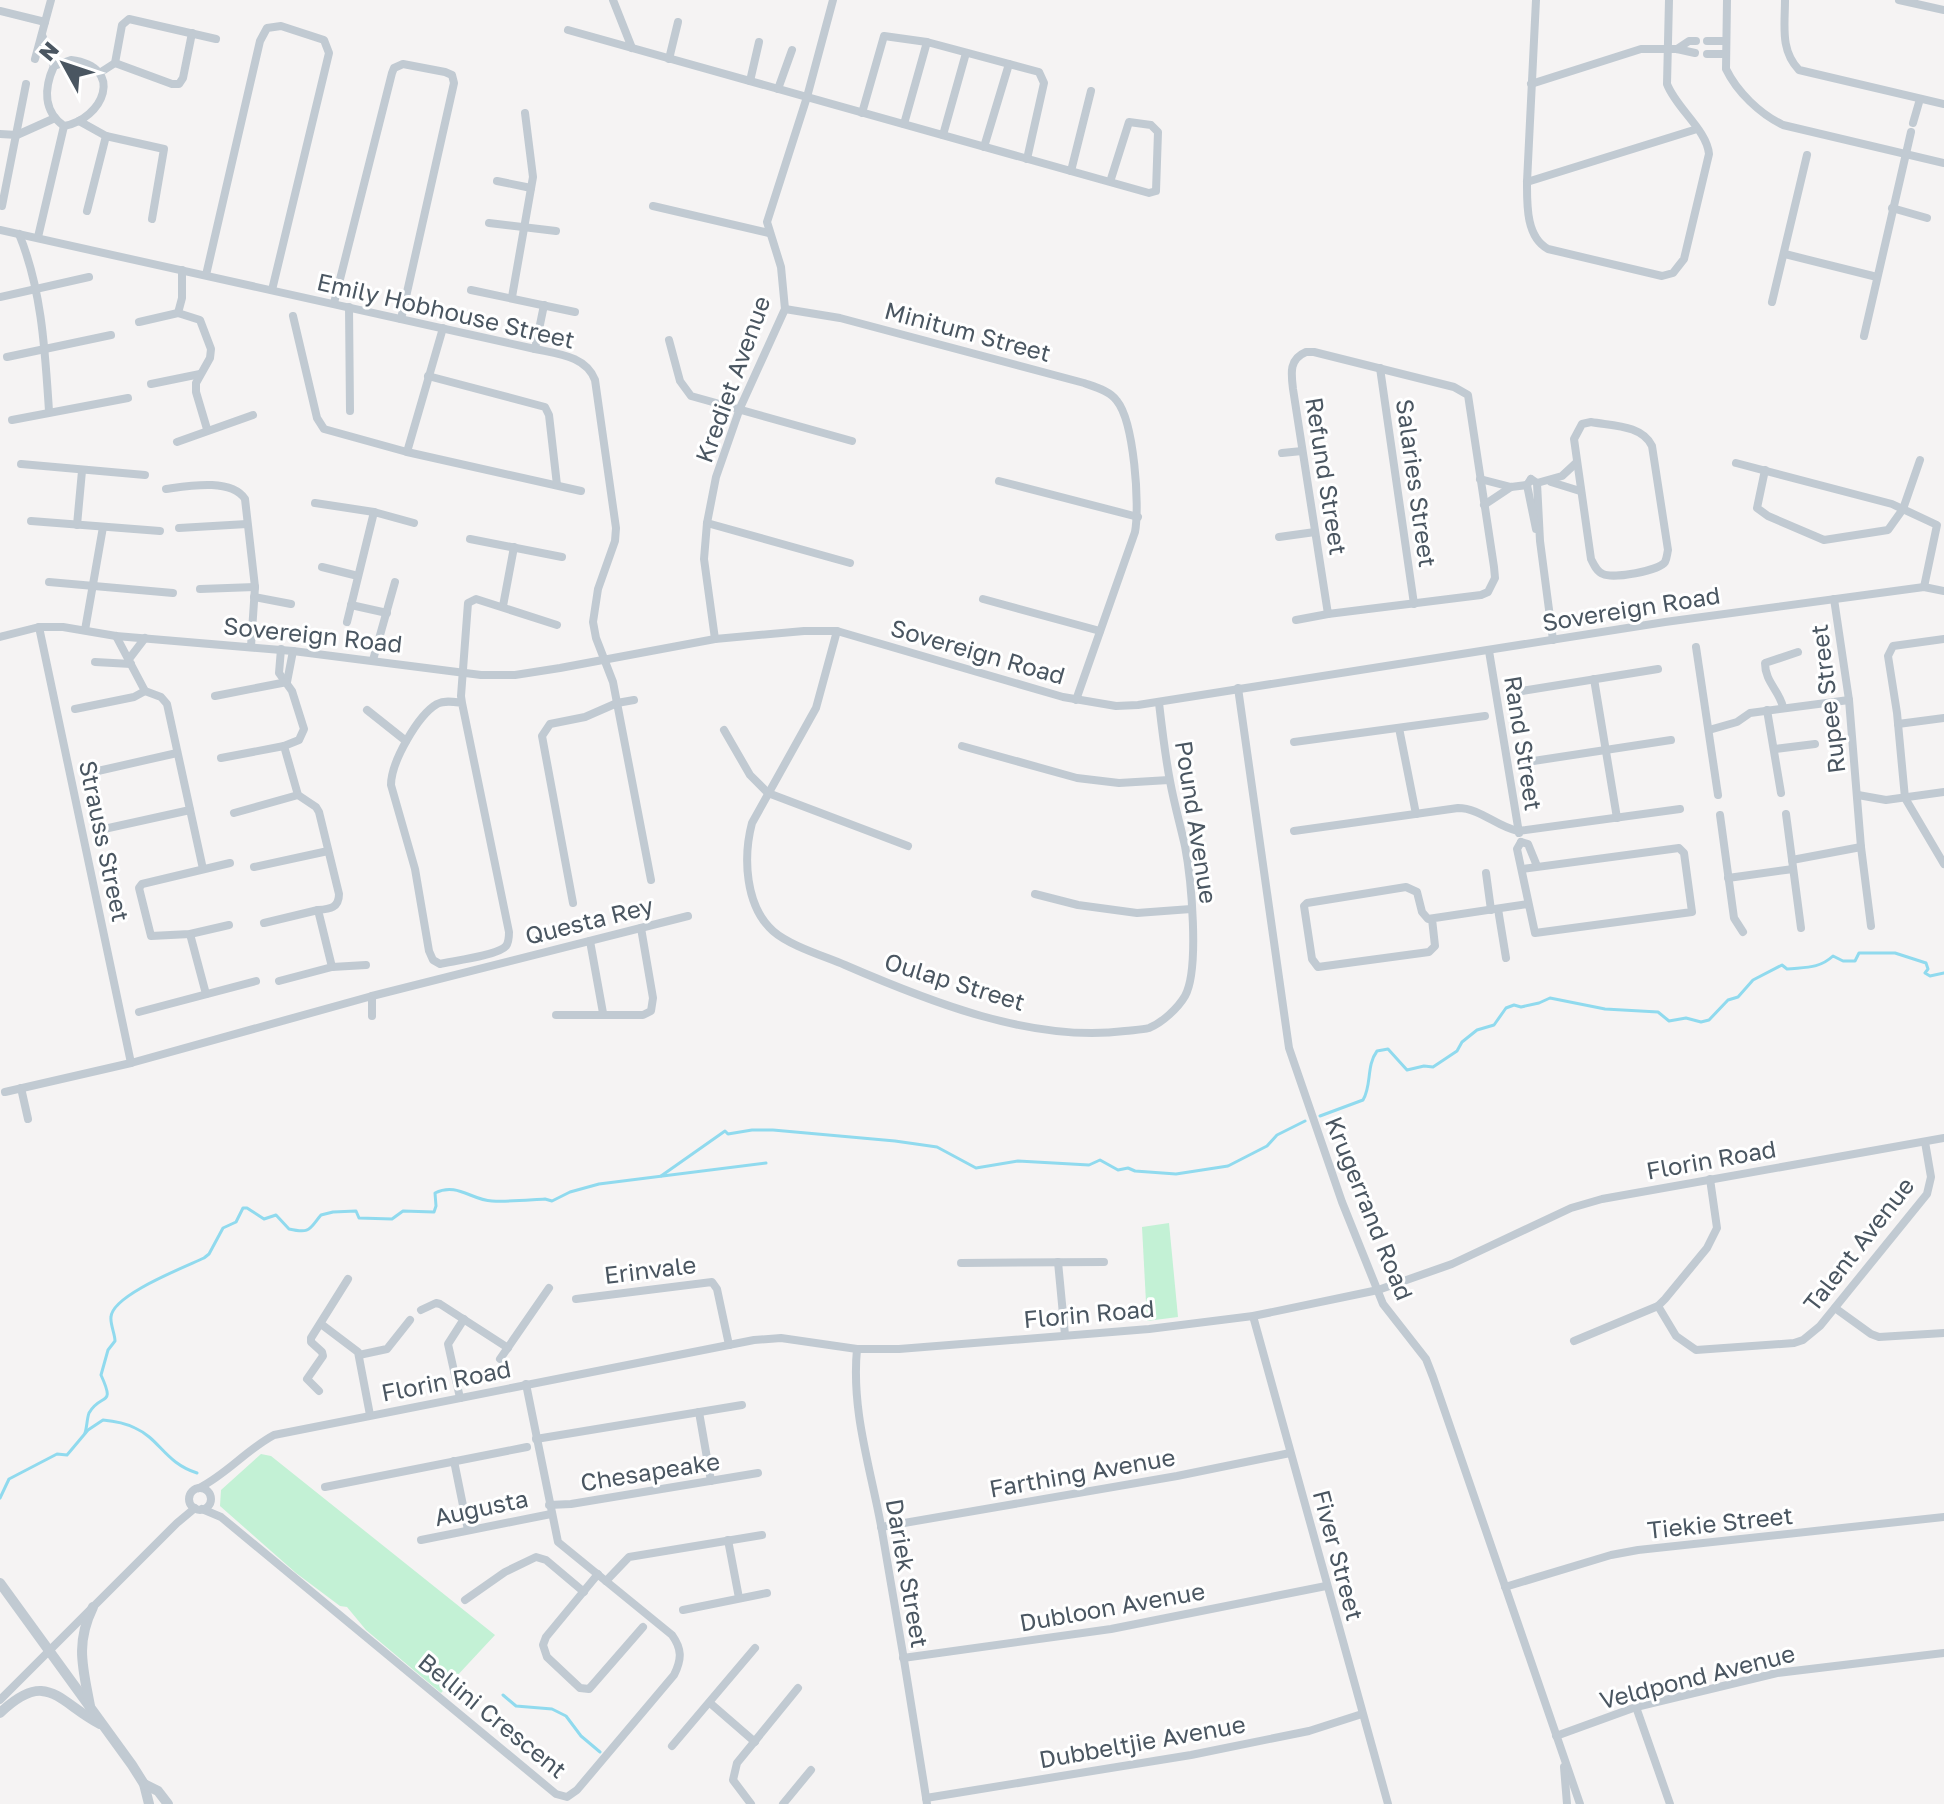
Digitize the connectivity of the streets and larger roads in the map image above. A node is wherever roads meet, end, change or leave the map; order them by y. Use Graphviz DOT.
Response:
graph roads {
  1 [pos="51,0"];
  2 [pos="613,0"];
  3 [pos="833,0"];
  4 [pos="1536,0"];
  5 [pos="1669,0"];
  6 [pos="1727,0"];
  7 [pos="1785,0"];
  8 [pos="1899,0"];
  9 [pos="1944,10"];
  10 [pos="0,11"];
  11 [pos="45,22"];
  12 [pos="678,22"];
  13 [pos="568,30"];
  14 [pos="192,33"];
  15 [pos="42,35"];
  16 [pos="216,39"];
  17 [pos="1696,41"];
  18 [pos="1707,41"];
  19 [pos="1726,41"];
  20 [pos="759,42"];
  21 [pos="927,42"];
  22 [pos="632,48"];
  23 [pos="1667,48"];
  24 [pos="1677,49"];
  25 [pos="792,50"];
  26 [pos="966,53"];
  27 [pos="1695,53"];
  28 [pos="1707,54"];
  29 [pos="1726,54"];
  30 [pos="35,59"];
  31 [pos="669,59"];
  32 [pos="115,63"];
  33 [pos="1009,64"];
  34 [pos="54,66"];
  35 [pos="101,72"];
  36 [pos="750,81"];
  37 [pos="26,84"];
  38 [pos="1531,84"];
  39 [pos="778,89"];
  40 [pos="1091,91"];
  41 [pos="807,97"];
  42 [pos="1920,99"];
  43 [pos="1944,104"];
  44 [pos="525,113"];
  45 [pos="862,113"];
  46 [pos="55,118"];
  47 [pos="79,121"];
  48 [pos="904,124"];
  49 [pos="64,126"];
  50 [pos="1697,129"];
  51 [pos="0,134"];
  52 [pos="17,135"];
  53 [pos="943,135"];
  54 [pos="106,136"];
  55 [pos="984,147"];
  56 [pos="1807,155"];
  57 [pos="1906,155"];
  58 [pos="1027,159"];
  59 [pos="1944,163"];
  60 [pos="1071,171"];
  61 [pos="497,181"];
  62 [pos="1110,182"];
  63 [pos="1527,182"];
  64 [pos="531,188"];
  65 [pos="2,206"];
  66 [pos="653,206"];
  67 [pos="1892,208"];
  68 [pos="87,211"];
  69 [pos="1927,218"];
  70 [pos="152,219"];
  71 [pos="489,223"];
  72 [pos="526,227"];
  73 [pos="0,230"];
  74 [pos="556,231"];
  75 [pos="769,233"];
  76 [pos="19,234"];
  77 [pos="38,237"];
  78 [pos="1785,254"];
  79 [pos="182,270"];
  80 [pos="206,275"];
  81 [pos="89,277"];
  82 [pos="1877,277"];
  83 [pos="34,289"];
  84 [pos="272,290"];
  85 [pos="471,290"];
  86 [pos="0,297"];
  87 [pos="512,297"];
  88 [pos="1772,302"];
  89 [pos="334,303"];
  90 [pos="544,305"];
  91 [pos="349,307"];
  92 [pos="785,309"];
  93 [pos="575,312"];
  94 [pos="178,313"];
  95 [pos="293,316"];
  96 [pos="401,319"];
  97 [pos="139,322"];
  98 [pos="443,328"];
  99 [pos="111,335"];
  100 [pos="1864,336"];
  101 [pos="669,340"];
  102 [pos="46,348"];
  103 [pos="535,349"];
  104 [pos="7,357"];
  105 [pos="1380,368"];
  106 [pos="200,374"];
  107 [pos="428,376"];
  108 [pos="151,384"];
  109 [pos="128,398"];
  110 [pos="740,408"];
  111 [pos="49,411"];
  112 [pos="350,411"];
  113 [pos="253,415"];
  114 [pos="12,420"];
  115 [pos="207,429"];
  116 [pos="852,441"];
  117 [pos="177,442"];
  118 [pos="1302,451"];
  119 [pos="407,452"];
  120 [pos="1282,453"];
  121 [pos="1920,460"];
  122 [pos="1576,463"];
  123 [pos="1736,463"];
  124 [pos="21,464"];
  125 [pos="1765,470"];
  126 [pos="82,471"];
  127 [pos="145,475"];
  128 [pos="1480,479"];
  129 [pos="999,481"];
  130 [pos="1548,482"];
  131 [pos="1537,483"];
  132 [pos="557,485"];
  133 [pos="1527,485"];
  134 [pos="1511,487"];
  135 [pos="166,489"];
  136 [pos="581,491"];
  137 [pos="1580,491"];
  138 [pos="315,503"];
  139 [pos="1484,505"];
  140 [pos="1903,509"];
  141 [pos="374,512"];
  142 [pos="1138,517"];
  143 [pos="31,521"];
  144 [pos="414,523"];
  145 [pos="707,523"];
  146 [pos="247,524"];
  147 [pos="77,525"];
  148 [pos="1941,526"];
  149 [pos="103,527"];
  150 [pos="179,528"];
  151 [pos="160,531"];
  152 [pos="1315,532"];
  153 [pos="1279,537"];
  154 [pos="470,539"];
  155 [pos="1540,541"];
  156 [pos="514,547"];
  157 [pos="562,557"];
  158 [pos="850,563"];
  159 [pos="322,567"];
  160 [pos="358,576"];
  161 [pos="49,582"];
  162 [pos="395,582"];
  163 [pos="92,586"];
  164 [pos="1924,587"];
  165 [pos="200,589"];
  166 [pos="1944,591"];
  167 [pos="254,592"];
  168 [pos="173,593"];
  169 [pos="983,599"];
  170 [pos="1834,599"];
  171 [pos="291,604"];
  172 [pos="1414,604"];
  173 [pos="351,605"];
  174 [pos="503,606"];
  175 [pos="387,613"];
  176 [pos="1328,614"];
  177 [pos="1296,620"];
  178 [pos="347,622"];
  179 [pos="557,625"];
  180 [pos="39,627"];
  181 [pos="85,630"];
  182 [pos="837,631"];
  183 [pos="1100,631"];
  184 [pos="116,636"];
  185 [pos="0,637"];
  186 [pos="145,638"];
  187 [pos="715,639"];
  188 [pos="1944,639"];
  189 [pos="1553,640"];
  190 [pos="251,646"];
  191 [pos="1696,647"];
  192 [pos="281,649"];
  193 [pos="293,651"];
  194 [pos="1489,651"];
  195 [pos="1798,652"];
  196 [pos="603,659"];
  197 [pos="373,660"];
  198 [pos="130,661"];
  199 [pos="95,662"];
  200 [pos="1658,669"];
  201 [pos="461,672"];
  202 [pos="1594,679"];
  203 [pos="287,682"];
  204 [pos="1238,688"];
  205 [pos="145,691"];
  206 [pos="1522,691"];
  207 [pos="215,696"];
  208 [pos="634,700"];
  209 [pos="1076,700"];
  210 [pos="1849,700"];
  211 [pos="462,703"];
  212 [pos="617,703"];
  213 [pos="1159,703"];
  214 [pos="1783,707"];
  215 [pos="75,709"];
  216 [pos="367,710"];
  217 [pos="1767,710"];
  218 [pos="1485,716"];
  219 [pos="1944,718"];
  220 [pos="1898,724"];
  221 [pos="1399,728"];
  222 [pos="724,730"];
  223 [pos="1709,730"];
  224 [pos="1671,740"];
  225 [pos="406,741"];
  226 [pos="1294,742"];
  227 [pos="1815,744"];
  228 [pos="284,746"];
  229 [pos="962,746"];
  230 [pos="1775,749"];
  231 [pos="1605,750"];
  232 [pos="177,753"];
  233 [pos="221,758"];
  234 [pos="1527,762"];
  235 [pos="89,773"];
  236 [pos="1169,780"];
  237 [pos="1944,792"];
  238 [pos="768,793"];
  239 [pos="1781,793"];
  240 [pos="298,795"];
  241 [pos="1718,795"];
  242 [pos="1858,795"];
  243 [pos="1905,798"];
  244 [pos="1680,809"];
  245 [pos="190,810"];
  246 [pos="234,813"];
  247 [pos="1416,814"];
  248 [pos="1786,814"];
  249 [pos="1720,815"];
  250 [pos="1617,818"];
  251 [pos="104,829"];
  252 [pos="1294,831"];
  253 [pos="1518,831"];
  254 [pos="1521,842"];
  255 [pos="908,846"];
  256 [pos="1861,847"];
  257 [pos="328,851"];
  258 [pos="230,863"];
  259 [pos="1944,864"];
  260 [pos="1792,865"];
  261 [pos="1537,866"];
  262 [pos="254,867"];
  263 [pos="203,869"];
  264 [pos="1522,869"];
  265 [pos="1486,873"];
  266 [pos="1728,878"];
  267 [pos="651,880"];
  268 [pos="1035,894"];
  269 [pos="573,903"];
  270 [pos="1528,904"];
  271 [pos="1191,909"];
  272 [pos="1494,909"];
  273 [pos="318,910"];
  274 [pos="688,916"];
  275 [pos="1432,919"];
  276 [pos="264,923"];
  277 [pos="229,925"];
  278 [pos="1871,926"];
  279 [pos="641,928"];
  280 [pos="1801,928"];
  281 [pos="1743,932"];
  282 [pos="190,934"];
  283 [pos="590,941"];
  284 [pos="1506,958"];
  285 [pos="366,965"];
  286 [pos="332,967"];
  287 [pos="256,981"];
  288 [pos="279,981"];
  289 [pos="206,994"];
  290 [pos="1185,995"];
  291 [pos="372,996"];
  292 [pos="139,1012"];
  293 [pos="603,1013"];
  294 [pos="556,1015"];
  295 [pos="372,1016"];
  296 [pos="131,1063"];
  297 [pos="21,1088"];
  298 [pos="5,1092"];
  299 [pos="28,1119"];
  300 [pos="1944,1138"];
  301 [pos="1925,1142"];
  302 [pos="1710,1179"];
  303 [pos="1058,1262"];
  304 [pos="1104,1262"];
  305 [pos="961,1263"];
  306 [pos="348,1279"];
  307 [pos="549,1288"];
  308 [pos="1378,1290"];
  309 [pos="576,1299"];
  310 [pos="1658,1306"];
  311 [pos="1835,1308"];
  312 [pos="421,1310"];
  313 [pos="1253,1316"];
  314 [pos="464,1319"];
  315 [pos="410,1320"];
  316 [pos="321,1324"];
  317 [pos="1944,1333"];
  318 [pos="1065,1335"];
  319 [pos="1574,1341"];
  320 [pos="729,1345"];
  321 [pos="508,1348"];
  322 [pos="857,1349"];
  323 [pos="359,1355"];
  324 [pos="500,1359"];
  325 [pos="526,1384"];
  326 [pos="319,1391"];
  327 [pos="460,1398"];
  328 [pos="742,1405"];
  329 [pos="699,1412"];
  330 [pos="370,1415"];
  331 [pos="536,1439"];
  332 [pos="527,1447"];
  333 [pos="1290,1453"];
  334 [pos="454,1461"];
  335 [pos="232,1466"];
  336 [pos="758,1473"];
  337 [pos="711,1481"];
  338 [pos="325,1487"];
  339 [pos="199,1488"];
  340 [pos="210,1498"];
  341 [pos="195,1506"];
  342 [pos="550,1509"];
  343 [pos="221,1517"];
  344 [pos="1944,1517"];
  345 [pos="881,1527"];
  346 [pos="468,1530"];
  347 [pos="762,1535"];
  348 [pos="421,1540"];
  349 [pos="728,1540"];
  350 [pos="602,1578"];
  351 [pos="0,1583"];
  352 [pos="1326,1586"];
  353 [pos="1505,1587"];
  354 [pos="584,1592"];
  355 [pos="767,1593"];
  356 [pos="739,1598"];
  357 [pos="465,1600"];
  358 [pos="93,1607"];
  359 [pos="683,1610"];
  360 [pos="643,1627"];
  361 [pos="755,1648"];
  362 [pos="48,1651"];
  363 [pos="1944,1653"];
  364 [pos="903,1658"];
  365 [pos="798,1688"];
  366 [pos="0,1700"];
  367 [pos="710,1703"];
  368 [pos="1636,1707"];
  369 [pos="91,1709"];
  370 [pos="0,1713"];
  371 [pos="1362,1714"];
  372 [pos="102,1725"];
  373 [pos="1556,1736"];
  374 [pos="755,1742"];
  375 [pos="672,1746"];
  376 [pos="1565,1763"];
  377 [pos="811,1770"];
  378 [pos="144,1784"];
  379 [pos="927,1801"];
  380 [pos="168,1803"];
  381 [pos="149,1804"];
  382 [pos="751,1804"];
  383 [pos="783,1804"];
  384 [pos="1388,1804"];
  385 [pos="1567,1804"];
  386 [pos="1580,1804"];
  387 [pos="1670,1804"];
  1 -- 11 [label="street"];
  2 -- 22 [label="street"];
  3 -- 41 [label="street, Krediet Avenue"];
  4 -- 38 [label="street"];
  5 -- 23 [label="street"];
  6 -- 19 [label="street"];
  7 -- 42 [label="street"];
  8 -- 9 [label="street"];
  10 -- 11 [label="street"];
  11 -- 15 [label="street"];
  12 -- 31 [label="street"];
  13 -- 22 [label="street"];
  14 -- 16 [label="street"];
  14 -- 32 [label="street"];
  14 -- 32 [label="street"];
  15 -- 30 [label="street"];
  15 -- 34 [label="street"];
  17 -- 24 [label="street"];
  18 -- 19 [label="street"];
  19 -- 29 [label="street"];
  20 -- 36 [label="street"];
  21 -- 26 [label="street"];
  21 -- 45 [label="street"];
  21 -- 48 [label="street"];
  22 -- 31 [label="street"];
  23 -- 24 [label="street"];
  23 -- 38 [label="street"];
  23 -- 50 [label="street"];
  24 -- 27 [label="street"];
  25 -- 39 [label="street"];
  26 -- 33 [label="street"];
  26 -- 53 [label="street"];
  28 -- 29 [label="street"];
  29 -- 57 [label="street"];
  31 -- 36 [label="street"];
  32 -- 35 [label="street"];
  33 -- 55 [label="street"];
  33 -- 58 [label="street"];
  34 -- 35 [label="street"];
  34 -- 46 [label="street"];
  35 -- 47 [label="street"];
  36 -- 39 [label="street"];
  37 -- 52 [label="street"];
  38 -- 63 [label="street"];
  39 -- 41 [label="street"];
  40 -- 60 [label="street"];
  41 -- 45 [label="street"];
  41 -- 75 [label="street, Krediet Avenue"];
  42 -- 43 [label="street"];
  42 -- 57 [label="street"];
  44 -- 64 [label="street"];
  45 -- 48 [label="street"];
  46 -- 49 [label="street"];
  46 -- 52 [label="street"];
  47 -- 49 [label="street"];
  47 -- 54 [label="street"];
  48 -- 53 [label="street"];
  49 -- 77 [label="street"];
  50 -- 63 [label="street"];
  50 -- 63 [label="street"];
  51 -- 52 [label="street"];
  52 -- 65 [label="street"];
  53 -- 55 [label="street"];
  54 -- 68 [label="street"];
  54 -- 70 [label="street"];
  55 -- 58 [label="street"];
  56 -- 78 [label="street"];
  57 -- 59 [label="street"];
  57 -- 67 [label="street"];
  58 -- 60 [label="street"];
  60 -- 62 [label="street"];
  61 -- 64 [label="street"];
  62 -- 62 [label="street"];
  64 -- 72 [label="street"];
  66 -- 75 [label="street"];
  67 -- 69 [label="street"];
  67 -- 82 [label="street"];
  71 -- 72 [label="street"];
  72 -- 74 [label="street"];
  72 -- 87 [label="street"];
  73 -- 76 [label="street, Emily Hobhouse Street"];
  75 -- 92 [label="street, Krediet Avenue"];
  76 -- 77 [label="street, Emily Hobhouse Street"];
  76 -- 83 [label="street"];
  77 -- 79 [label="street, Emily Hobhouse Street"];
  78 -- 82 [label="street"];
  78 -- 88 [label="street"];
  79 -- 80 [label="street, Emily Hobhouse Street"];
  79 -- 94 [label="street"];
  80 -- 84 [label="street, Emily Hobhouse Street"];
  80 -- 84 [label="street"];
  81 -- 83 [label="street"];
  82 -- 100 [label="street"];
  83 -- 86 [label="street"];
  83 -- 102 [label="street"];
  84 -- 89 [label="street, Emily Hobhouse Street"];
  85 -- 87 [label="street"];
  87 -- 90 [label="street"];
  89 -- 91 [label="street, Emily Hobhouse Street"];
  89 -- 96 [label="street"];
  90 -- 93 [label="street"];
  90 -- 103 [label="street"];
  91 -- 96 [label="street, Emily Hobhouse Street"];
  91 -- 112 [label="street"];
  92 -- 110 [label="street, Krediet Avenue"];
  92 -- 142 [label="street, Minitum Street"];
  94 -- 97 [label="street"];
  94 -- 106 [label="street"];
  95 -- 119 [label="street"];
  96 -- 98 [label="street, Emily Hobhouse Street"];
  98 -- 103 [label="street, Emily Hobhouse Street"];
  98 -- 107 [label="street"];
  99 -- 102 [label="street"];
  101 -- 110 [label="street"];
  102 -- 104 [label="street"];
  102 -- 111 [label="street"];
  103 -- 196 [label="street, Emily Hobhouse Street"];
  105 -- 118 [label="street, Refund Street"];
  105 -- 128 [label="street, Refund Street"];
  105 -- 172 [label="street, Salaries Street"];
  106 -- 108 [label="street"];
  106 -- 115 [label="street"];
  107 -- 119 [label="street"];
  107 -- 132 [label="street"];
  109 -- 111 [label="street"];
  110 -- 116 [label="street"];
  110 -- 145 [label="street, Krediet Avenue"];
  111 -- 114 [label="street"];
  113 -- 115 [label="street"];
  115 -- 117 [label="street"];
  118 -- 120 [label="street"];
  118 -- 152 [label="street, Refund Street"];
  119 -- 132 [label="street"];
  121 -- 140 [label="street"];
  122 -- 130 [label="street"];
  122 -- 137 [label="street"];
  122 -- 137 [label="street"];
  123 -- 125 [label="street"];
  124 -- 126 [label="street"];
  125 -- 140 [label="street"];
  125 -- 140 [label="street"];
  126 -- 127 [label="street"];
  126 -- 147 [label="street"];
  128 -- 134 [label="street"];
  128 -- 139 [label="street, Refund Street"];
  129 -- 142 [label="street"];
  130 -- 131 [label="street"];
  130 -- 137 [label="street"];
  131 -- 133 [label="street"];
  131 -- 155 [label="street"];
  132 -- 136 [label="street"];
  133 -- 134 [label="street"];
  133 -- 155 [label="street"];
  134 -- 139 [label="street"];
  135 -- 146 [label="street"];
  138 -- 141 [label="street"];
  139 -- 172 [label="street, Refund Street"];
  140 -- 148 [label="street"];
  141 -- 144 [label="street"];
  141 -- 160 [label="street"];
  142 -- 183 [label="street"];
  143 -- 147 [label="street"];
  145 -- 158 [label="street"];
  145 -- 187 [label="street, Krediet Avenue"];
  146 -- 150 [label="street"];
  146 -- 167 [label="street"];
  147 -- 149 [label="street"];
  148 -- 164 [label="street"];
  149 -- 151 [label="street"];
  149 -- 163 [label="street"];
  152 -- 153 [label="street"];
  152 -- 176 [label="street, Refund Street"];
  154 -- 156 [label="street"];
  155 -- 189 [label="street"];
  156 -- 157 [label="street"];
  156 -- 174 [label="street"];
  159 -- 160 [label="street"];
  160 -- 173 [label="street"];
  161 -- 163 [label="street"];
  162 -- 175 [label="street"];
  163 -- 168 [label="street"];
  163 -- 181 [label="street"];
  164 -- 166 [label="street, Sovereign Road"];
  164 -- 170 [label="street, Sovereign Road"];
  165 -- 167 [label="street"];
  167 -- 171 [label="street"];
  167 -- 190 [label="street"];
  169 -- 183 [label="street"];
  170 -- 189 [label="street, Sovereign Road"];
  170 -- 210 [label="street, Rupee Street"];
  172 -- 176 [label="street, Refund Street"];
  173 -- 175 [label="street"];
  173 -- 178 [label="street"];
  174 -- 179 [label="street"];
  174 -- 201 [label="street"];
  175 -- 197 [label="street"];
  176 -- 177 [label="street"];
  180 -- 181 [label="street, Sovereign Road"];
  180 -- 185 [label="street, Sovereign Road"];
  180 -- 296 [label="street, Strauss Street"];
  181 -- 184 [label="street, Sovereign Road"];
  182 -- 187 [label="street, Sovereign Road"];
  182 -- 209 [label="street, Sovereign Road"];
  182 -- 238 [label="street"];
  183 -- 209 [label="street"];
  184 -- 186 [label="street, Sovereign Road"];
  184 -- 198 [label="street"];
  186 -- 190 [label="street, Sovereign Road"];
  186 -- 198 [label="street"];
  187 -- 196 [label="street, Sovereign Road"];
  188 -- 220 [label="street"];
  189 -- 194 [label="street, Sovereign Road"];
  190 -- 192 [label="street, Sovereign Road"];
  191 -- 223 [label="street"];
  192 -- 193 [label="street, Sovereign Road"];
  192 -- 203 [label="street"];
  193 -- 197 [label="street, Sovereign Road"];
  193 -- 203 [label="street"];
  194 -- 204 [label="street, Sovereign Road"];
  194 -- 253 [label="street, Rand Street"];
  195 -- 214 [label="street"];
  196 -- 201 [label="street, Sovereign Road"];
  196 -- 212 [label="street, Emily Hobhouse Street"];
  197 -- 201 [label="street, Sovereign Road"];
  198 -- 199 [label="street"];
  198 -- 205 [label="street"];
  200 -- 202 [label="street"];
  201 -- 211 [label="street"];
  202 -- 206 [label="street"];
  202 -- 231 [label="street"];
  203 -- 207 [label="street"];
  203 -- 228 [label="street"];
  204 -- 213 [label="street, Sovereign Road"];
  204 -- 308 [label="street, Krugerrand Road"];
  205 -- 215 [label="street"];
  205 -- 232 [label="street"];
  208 -- 212 [label="street"];
  209 -- 213 [label="street, Sovereign Road"];
  210 -- 214 [label="street"];
  210 -- 242 [label="street, Rupee Street"];
  211 -- 225 [label="street"];
  211 -- 225 [label="street"];
  212 -- 267 [label="street, Emily Hobhouse Street"];
  212 -- 269 [label="street"];
  213 -- 236 [label="street, Pound Avenue"];
  214 -- 217 [label="street"];
  216 -- 225 [label="street"];
  217 -- 223 [label="street"];
  217 -- 230 [label="street"];
  218 -- 221 [label="street"];
  219 -- 220 [label="street"];
  220 -- 243 [label="street"];
  221 -- 226 [label="street"];
  221 -- 247 [label="street"];
  222 -- 238 [label="street"];
  223 -- 241 [label="street"];
  224 -- 231 [label="street"];
  227 -- 230 [label="street"];
  228 -- 233 [label="street"];
  228 -- 240 [label="street"];
  229 -- 236 [label="street"];
  230 -- 239 [label="street"];
  231 -- 234 [label="street"];
  231 -- 250 [label="street"];
  232 -- 235 [label="street"];
  232 -- 245 [label="street"];
  236 -- 271 [label="street, Pound Avenue"];
  237 -- 243 [label="street"];
  238 -- 255 [label="street"];
  238 -- 290 [label="street, Oulap Street"];
  240 -- 246 [label="street"];
  240 -- 257 [label="street"];
  242 -- 243 [label="street"];
  242 -- 256 [label="street, Rupee Street"];
  243 -- 259 [label="street"];
  244 -- 250 [label="street"];
  245 -- 251 [label="street"];
  245 -- 263 [label="street"];
  247 -- 252 [label="street"];
  247 -- 253 [label="street"];
  248 -- 260 [label="street"];
  249 -- 266 [label="street"];
  250 -- 253 [label="street"];
  253 -- 254 [label="street, Rand Street"];
  254 -- 261 [label="street"];
  254 -- 264 [label="street"];
  256 -- 260 [label="street"];
  256 -- 278 [label="street, Rupee Street"];
  257 -- 262 [label="street"];
  257 -- 273 [label="street"];
  258 -- 263 [label="street"];
  260 -- 266 [label="street"];
  260 -- 280 [label="street"];
  261 -- 264 [label="street"];
  261 -- 270 [label="street"];
  263 -- 282 [label="street"];
  264 -- 270 [label="street"];
  265 -- 272 [label="street"];
  266 -- 281 [label="street"];
  268 -- 271 [label="street"];
  270 -- 272 [label="street"];
  271 -- 290 [label="street, Pound Avenue"];
  272 -- 275 [label="street"];
  272 -- 284 [label="street"];
  273 -- 276 [label="street"];
  273 -- 286 [label="street"];
  274 -- 279 [label="street, Questa Rey"];
  275 -- 275 [label="street"];
  277 -- 282 [label="street"];
  279 -- 283 [label="street, Questa Rey"];
  279 -- 293 [label="street"];
  282 -- 289 [label="street"];
  283 -- 291 [label="street, Questa Rey"];
  283 -- 293 [label="street"];
  285 -- 286 [label="street"];
  286 -- 288 [label="street"];
  287 -- 289 [label="street"];
  289 -- 292 [label="street"];
  291 -- 295 [label="street"];
  291 -- 296 [label="street"];
  293 -- 294 [label="street"];
  296 -- 297 [label="street"];
  297 -- 298 [label="street"];
  297 -- 299 [label="street"];
  300 -- 301 [label="street, Florin Road"];
  301 -- 302 [label="street, Florin Road"];
  301 -- 311 [label="street, Talent Avenue"];
  302 -- 308 [label="street, Florin Road"];
  302 -- 310 [label="street"];
  303 -- 304 [label="street"];
  303 -- 305 [label="street"];
  303 -- 318 [label="street"];
  306 -- 316 [label="street"];
  307 -- 321 [label="street"];
  308 -- 313 [label="street, Florin Road"];
  308 -- 353 [label="street, Krugerrand Road"];
  309 -- 320 [label="street, Erinvale"];
  310 -- 311 [label="street, Talent Avenue"];
  310 -- 319 [label="street"];
  311 -- 317 [label="street"];
  312 -- 314 [label="street"];
  313 -- 318 [label="street, Florin Road"];
  313 -- 333 [label="street, Fiver Street"];
  314 -- 321 [label="street"];
  314 -- 327 [label="street"];
  315 -- 323 [label="street"];
  316 -- 323 [label="street"];
  316 -- 326 [label="street"];
  318 -- 322 [label="street, Florin Road"];
  320 -- 322 [label="street, Florin Road"];
  320 -- 325 [label="street, Florin Road"];
  321 -- 324 [label="street"];
  322 -- 345 [label="street, Dariek Street"];
  323 -- 330 [label="street"];
  325 -- 327 [label="street, Florin Road"];
  325 -- 331 [label="street, Bellini Crescent"];
  327 -- 330 [label="street, Florin Road"];
  328 -- 329 [label="street"];
  329 -- 331 [label="street"];
  329 -- 337 [label="street"];
  330 -- 335 [label="street, Florin Road"];
  331 -- 342 [label="street, Bellini Crescent"];
  332 -- 334 [label="street"];
  333 -- 345 [label="street, Farthing Avenue"];
  333 -- 352 [label="street, Fiver Street"];
  334 -- 338 [label="street"];
  334 -- 346 [label="street"];
  335 -- 339 [label="street, Florin Road"];
  335 -- 340 [label="street, Florin Road"];
  336 -- 337 [label="street, Chesapeake"];
  337 -- 342 [label="street, Chesapeake"];
  339 -- 340 [label="street"];
  339 -- 341 [label="street"];
  340 -- 341 [label="street"];
  340 -- 343 [label="street, Bellini Crescent"];
  341 -- 343 [label="street, Bellini Crescent"];
  341 -- 358 [label="street"];
  342 -- 346 [label="street, Augusta"];
  342 -- 350 [label="street, Bellini Crescent"];
  343 -- 350 [label="street, Bellini Crescent"];
  344 -- 353 [label="street, Tiekie Street"];
  345 -- 364 [label="street, Dariek Street"];
  346 -- 348 [label="street, Augusta"];
  347 -- 349 [label="street"];
  349 -- 350 [label="street"];
  349 -- 356 [label="street"];
  350 -- 354 [label="street"];
  351 -- 362 [label="street"];
  352 -- 364 [label="street, Dubloon Avenue"];
  352 -- 371 [label="street, Fiver Street"];
  353 -- 373 [label="street, Krugerrand Road"];
  354 -- 357 [label="street"];
  354 -- 360 [label="street"];
  355 -- 356 [label="street"];
  356 -- 359 [label="street"];
  358 -- 362 [label="street"];
  358 -- 369 [label="street"];
  361 -- 367 [label="street"];
  362 -- 366 [label="street"];
  362 -- 369 [label="street"];
  363 -- 368 [label="street, Veldpond Avenue"];
  364 -- 379 [label="street, Dariek Street"];
  365 -- 374 [label="street"];
  367 -- 374 [label="street"];
  367 -- 375 [label="street"];
  368 -- 373 [label="street, Veldpond Avenue"];
  368 -- 387 [label="street"];
  369 -- 372 [label="street"];
  370 -- 372 [label="street"];
  371 -- 379 [label="street, Dubbeltjie Avenue"];
  371 -- 384 [label="street, Fiver Street"];
  372 -- 378 [label="street"];
  373 -- 376 [label="street, Krugerrand Road"];
  374 -- 382 [label="street"];
  376 -- 385 [label="street, Krugerrand Road"];
  376 -- 386 [label="street, Krugerrand Road"];
  377 -- 383 [label="street"];
  378 -- 380 [label="street"];
  378 -- 381 [label="street"];
}
